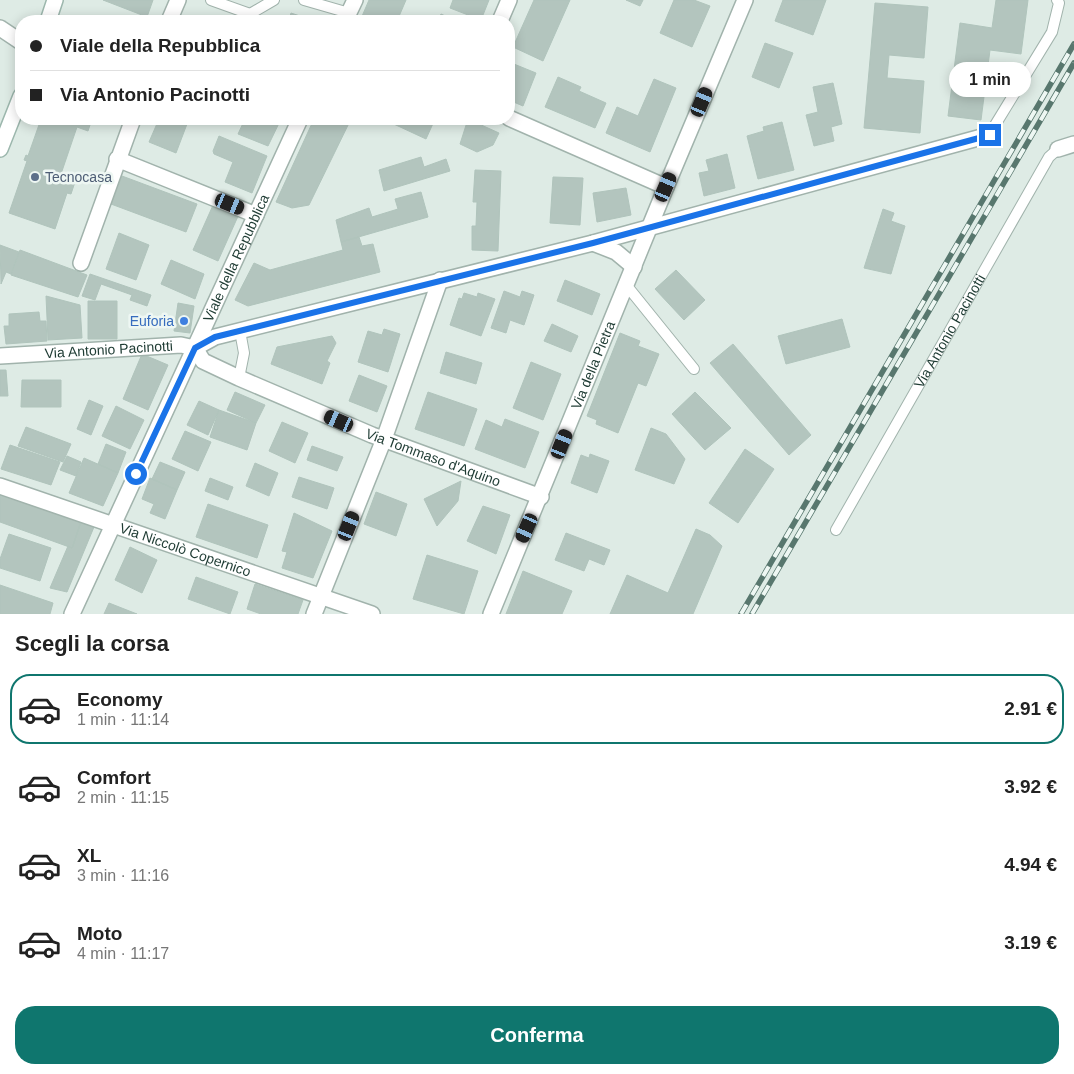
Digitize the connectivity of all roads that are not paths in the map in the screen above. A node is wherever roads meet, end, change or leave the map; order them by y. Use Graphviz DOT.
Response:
graph roads {
  1 [pos="55,0"];
  2 [pos="178,0"];
  3 [pos="211,0"];
  4 [pos="274,0"];
  5 [pos="304,0"];
  6 [pos="509,0"];
  7 [pos="746,0"];
  8 [pos="1056,0"];
  9 [pos="350,11"];
  10 [pos="50,15"];
  11 [pos="172,15"];
  12 [pos="503,15"];
  13 [pos="0,28"];
  14 [pos="15,38"];
  15 [pos="15,111"];
  16 [pos="515,121"];
  17 [pos="131,125"];
  18 [pos="297,125"];
  19 [pos="990,135"];
  20 [pos="1074,144"];
  21 [pos="0,149"];
  22 [pos="1058,149"];
  23 [pos="117,159"];
  24 [pos="666,187"];
  25 [pos="256,215"];
  26 [pos="650,228"];
  27 [pos="593,243"];
  28 [pos="81,263"];
  29 [pos="634,267"];
  30 [pos="440,280"];
  31 [pos="627,286"];
  32 [pos="240,331"];
  33 [pos="195,348"];
  34 [pos="0,356"];
  35 [pos="694,369"];
  36 [pos="239,378"];
  37 [pos="384,439"];
  38 [pos="0,486"];
  39 [pos="541,497"];
  40 [pos="113,524"];
  41 [pos="836,530"];
  42 [pos="320,595"];
  43 [pos="72,614"];
  44 [pos="314,614"];
  45 [pos="372,614"];
  46 [pos="491,614"];
  1 -- 10 [label="street"];
  2 -- 11 [label="street"];
  3 -- 4 [label="lane"];
  5 -- 9 [label="lane"];
  6 -- 12 [label="street"];
  7 -- 24 [label="street, Via della Pietra"];
  8 -- 19 [label="lane"];
  13 -- 14 [label="street"];
  15 -- 21 [label="street"];
  16 -- 24 [label="street"];
  17 -- 23 [label="street"];
  18 -- 25 [label="street, Viale della Repubblica"];
  19 -- 26 [label="street"];
  20 -- 22 [label="street, Via Antonio Pacinotti"];
  22 -- 41 [label="lane, Via Antonio Pacinotti"];
  23 -- 25 [label="street"];
  23 -- 28 [label="street"];
  24 -- 26 [label="street, Via della Pietra"];
  25 -- 33 [label="street, Viale della Repubblica"];
  26 -- 27 [label="street"];
  26 -- 29 [label="street, Via della Pietra"];
  27 -- 29 [label="street"];
  27 -- 30 [label="street"];
  29 -- 31 [label="street, Via della Pietra"];
  30 -- 32 [label="street"];
  30 -- 37 [label="street"];
  31 -- 35 [label="lane"];
  31 -- 39 [label="street, Via della Pietra"];
  32 -- 33 [label="street"];
  32 -- 36 [label="lane"];
  33 -- 34 [label="street, Via Antonio Pacinotti"];
  33 -- 36 [label="street, Via Tommaso d'Aquino"];
  33 -- 40 [label="street, Viale della Repubblica"];
  36 -- 37 [label="street, Via Tommaso d'Aquino"];
  37 -- 39 [label="street, Via Tommaso d'Aquino"];
  37 -- 42 [label="street"];
  38 -- 40 [label="street, Via Niccolò Copernico"];
  39 -- 46 [label="street, Via della Pietra"];
  40 -- 42 [label="street, Via Niccolò Copernico"];
  40 -- 43 [label="street, Viale della Repubblica"];
  42 -- 44 [label="street"];
  42 -- 45 [label="street, Via Niccolò Copernico"];
}
